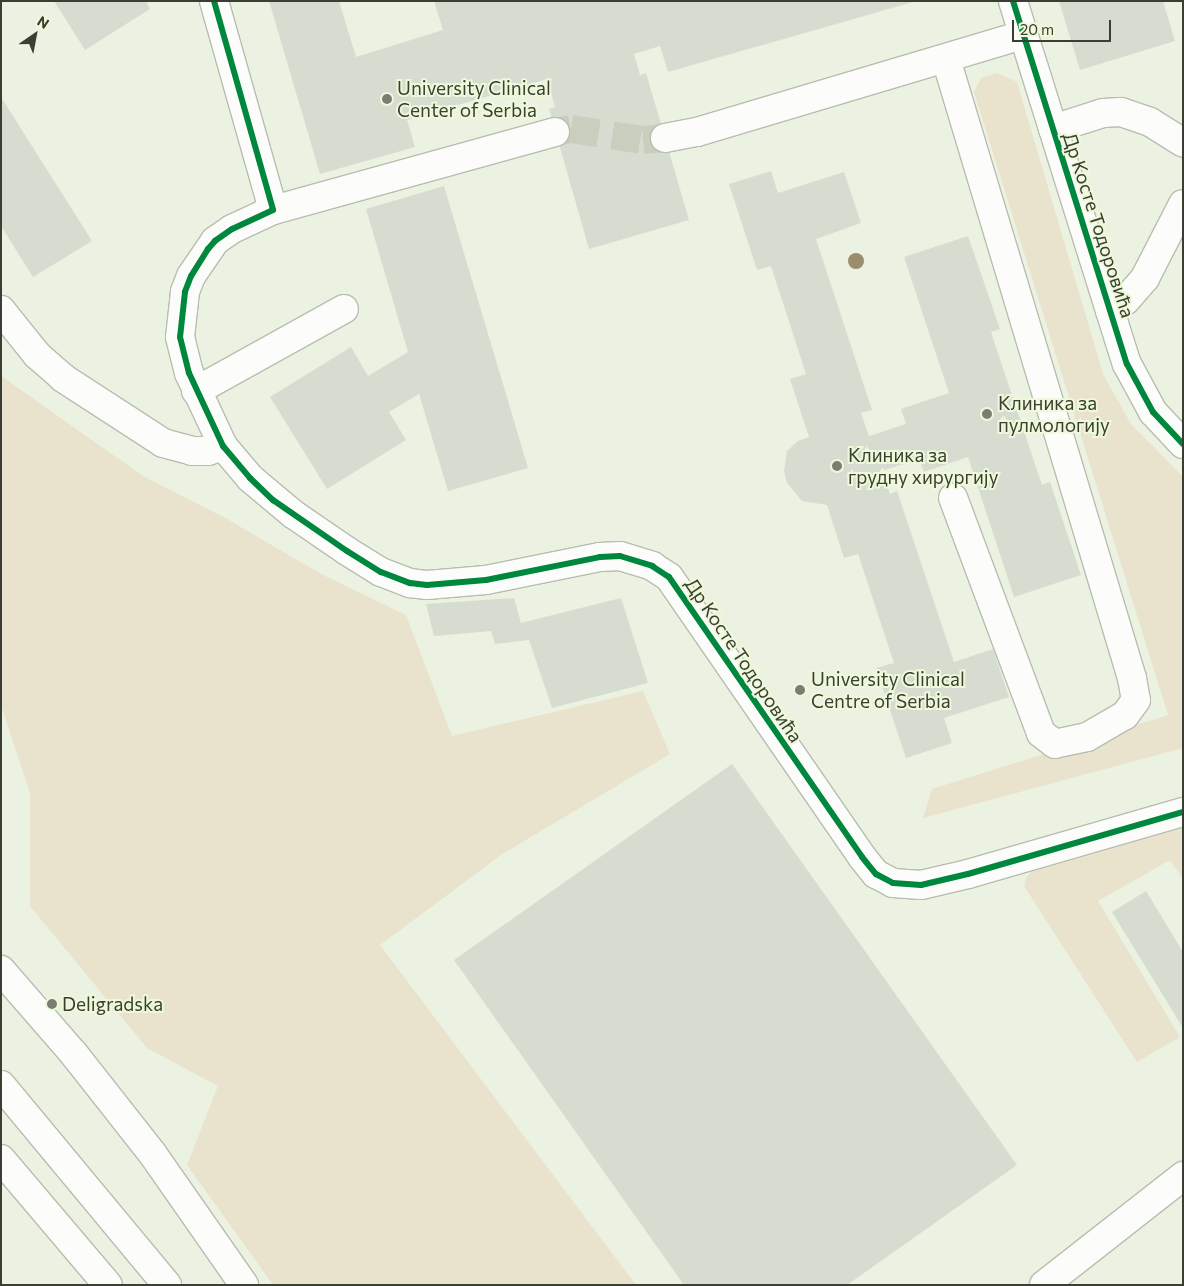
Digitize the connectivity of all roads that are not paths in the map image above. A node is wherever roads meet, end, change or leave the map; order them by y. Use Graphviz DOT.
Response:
graph roads {
  1 [pos="214,1"];
  2 [pos="1013,1"];
  3 [pos="1023,35"];
  4 [pos="946,59"];
  5 [pos="1053,129"];
  6 [pos="555,132"];
  7 [pos="665,138"];
  8 [pos="1183,143"];
  9 [pos="1183,204"];
  10 [pos="273,210"];
  11 [pos="344,309"];
  12 [pos="1,310"];
  13 [pos="1110,311"];
  14 [pos="196,391"];
  15 [pos="1183,444"];
  16 [pos="223,446"];
  17 [pos="953,498"];
  18 [pos="1183,812"];
  19 [pos="1,970"];
  20 [pos="1,1085"];
  21 [pos="1,1159"];
  22 [pos="1183,1176"];
  23 [pos="108,1285"];
  24 [pos="167,1285"];
  25 [pos="244,1285"];
  26 [pos="1044,1285"];
  1 -- 10 [label="main road"];
  2 -- 3 [label="main road, Др Косте Тодоровића"];
  3 -- 4 [label="main road"];
  3 -- 5 [label="main road, Др Косте Тодоровића"];
  4 -- 7 [label="main road"];
  4 -- 17 [label="main road"];
  5 -- 8 [label="main road"];
  5 -- 13 [label="main road, Др Косте Тодоровића"];
  6 -- 10 [label="main road, Др Косте Тодоровића"];
  9 -- 13 [label="main road"];
  10 -- 14 [label="main road, Др Косте Тодоровића"];
  11 -- 14 [label="main road"];
  12 -- 16 [label="main road"];
  13 -- 15 [label="main road, Др Косте Тодоровића"];
  14 -- 16 [label="main road, Др Косте Тодоровића"];
  16 -- 18 [label="main road, Др Косте Тодоровића"];
  19 -- 25 [label="main road"];
  20 -- 24 [label="main road"];
  21 -- 23 [label="main road"];
  22 -- 26 [label="main road"];
}
